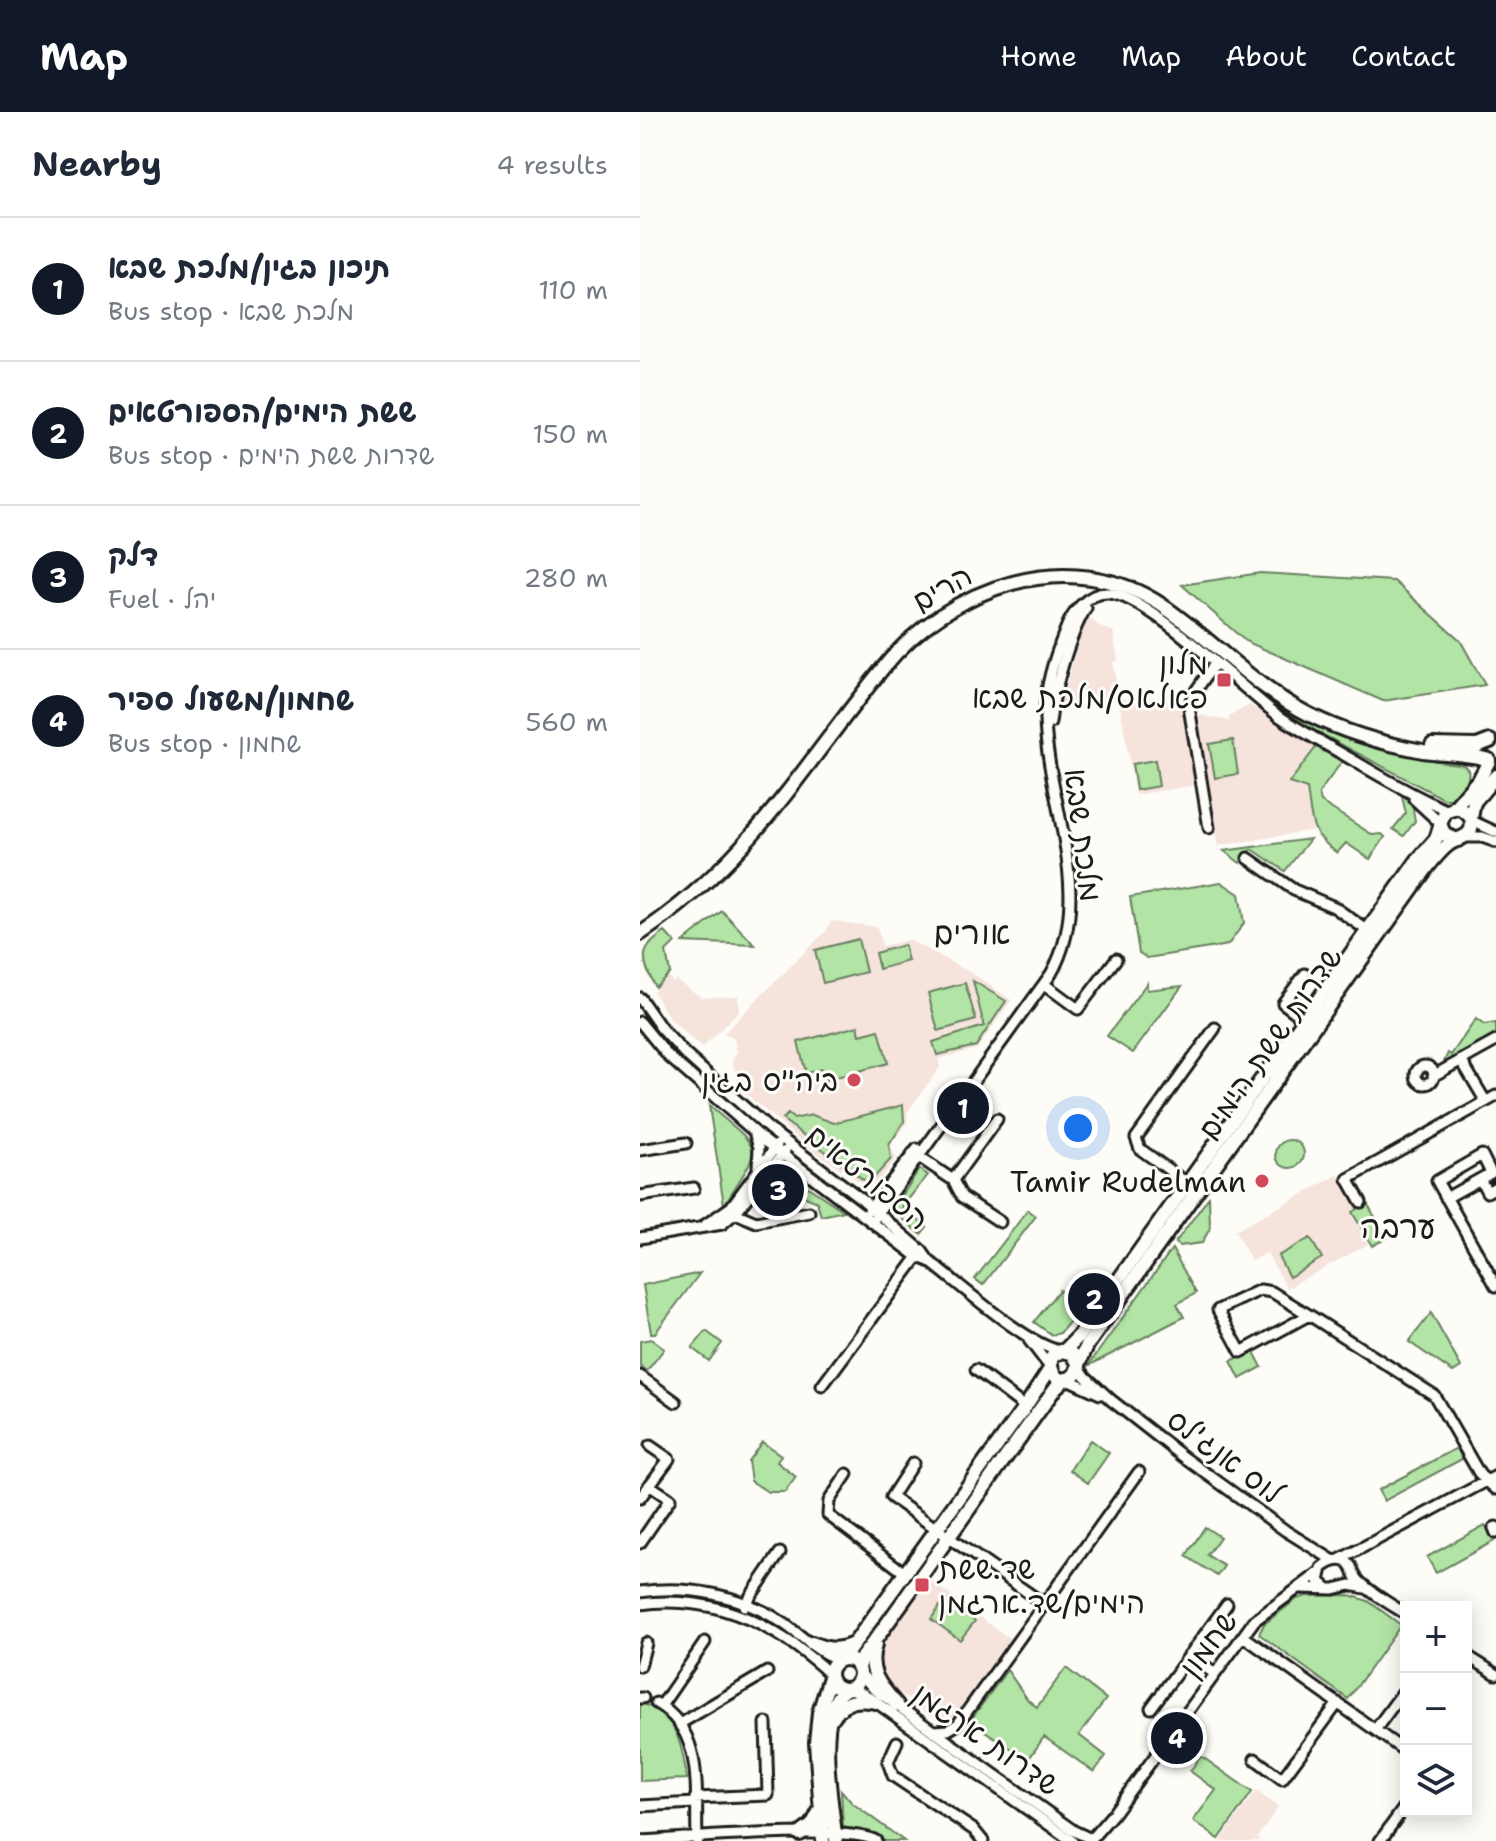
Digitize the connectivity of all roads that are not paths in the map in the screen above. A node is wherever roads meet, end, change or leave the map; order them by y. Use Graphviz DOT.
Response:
graph roads {
  1 [pos="1215,663"];
  2 [pos="1358,733"];
  3 [pos="1493,738"];
  4 [pos="1458,755"];
  5 [pos="1491,763"];
  6 [pos="1496,776"];
  7 [pos="1476,782"];
  8 [pos="1402,789"];
  9 [pos="1451,810"];
  10 [pos="1472,819"];
  11 [pos="1440,825"];
  12 [pos="1209,828"];
  13 [pos="1496,832"];
  14 [pos="1462,839"];
  15 [pos="1496,842"];
  16 [pos="1248,858"];
  17 [pos="640,934"];
  18 [pos="1372,934"];
  19 [pos="1116,959"];
  20 [pos="1305,974"];
  21 [pos="1044,984"];
  22 [pos="640,998"];
  23 [pos="640,1022"];
  24 [pos="1309,1023"];
  25 [pos="1215,1028"];
  26 [pos="1496,1041"];
  27 [pos="1461,1060"];
  28 [pos="1433,1076"];
  29 [pos="1491,1099"];
  30 [pos="997,1119"];
  31 [pos="750,1129"];
  32 [pos="786,1142"];
  33 [pos="686,1143"];
  34 [pos="640,1150"];
  35 [pos="778,1152"];
  36 [pos="916,1156"];
  37 [pos="757,1171"];
  38 [pos="1480,1179"];
  39 [pos="953,1180"];
  40 [pos="1192,1187"];
  41 [pos="1496,1187"];
  42 [pos="694,1188"];
  43 [pos="640,1196"];
  44 [pos="1446,1198"];
  45 [pos="1361,1202"];
  46 [pos="732,1211"];
  47 [pos="809,1212"];
  48 [pos="872,1214"];
  49 [pos="1000,1222"];
  50 [pos="640,1238"];
  51 [pos="920,1254"];
  52 [pos="1496,1286"];
  53 [pos="1309,1315"];
  54 [pos="1021,1332"];
  55 [pos="1062,1351"];
  56 [pos="1078,1364"];
  57 [pos="1050,1368"];
  58 [pos="976,1370"];
  59 [pos="640,1376"];
  60 [pos="1066,1379"];
  61 [pos="822,1386"];
  62 [pos="1111,1400"];
  63 [pos="676,1402"];
  64 [pos="1025,1407"];
  65 [pos="650,1446"];
  66 [pos="913,1463"];
  67 [pos="1139,1472"];
  68 [pos="847,1474"];
  69 [pos="1492,1478"];
  70 [pos="649,1485"];
  71 [pos="1496,1489"];
  72 [pos="641,1502"];
  73 [pos="943,1534"];
  74 [pos="640,1543"];
  75 [pos="1365,1547"];
  76 [pos="1312,1549"];
  77 [pos="780,1553"];
  78 [pos="1336,1560"];
  79 [pos="1321,1570"];
  80 [pos="1353,1570"];
  81 [pos="907,1572"];
  82 [pos="1344,1586"];
  83 [pos="1297,1589"];
  84 [pos="1328,1589"];
  85 [pos="1368,1589"];
  86 [pos="640,1592"];
  87 [pos="640,1604"];
  88 [pos="746,1604"];
  89 [pos="1044,1604"];
  90 [pos="1227,1604"];
  91 [pos="1400,1610"];
  92 [pos="739,1614"];
  93 [pos="881,1632"];
  94 [pos="1243,1636"];
  95 [pos="858,1641"];
  96 [pos="705,1642"];
  97 [pos="646,1643"];
  98 [pos="812,1643"];
  99 [pos="1189,1655"];
  100 [pos="842,1659"];
  101 [pos="1472,1659"];
  102 [pos="640,1666"];
  103 [pos="860,1671"];
  104 [pos="767,1672"];
  105 [pos="1215,1674"];
  106 [pos="1496,1674"];
  107 [pos="830,1676"];
  108 [pos="848,1689"];
  109 [pos="1400,1696"];
  110 [pos="875,1702"];
  111 [pos="1338,1703"];
  112 [pos="897,1705"];
  113 [pos="1151,1708"];
  114 [pos="681,1723"];
  115 [pos="766,1723"];
  116 [pos="829,1724"];
  117 [pos="958,1724"];
  118 [pos="1375,1730"];
  119 [pos="935,1731"];
  120 [pos="897,1742"];
  121 [pos="958,1748"];
  122 [pos="1400,1748"];
  123 [pos="1255,1759"];
  124 [pos="695,1800"];
  125 [pos="640,1806"];
  126 [pos="820,1807"];
  127 [pos="1400,1813"];
  128 [pos="800,1834"];
  129 [pos="828,1838"];
  130 [pos="697,1840"];
  131 [pos="1093,1840"];
  132 [pos="640,1841"];
  133 [pos="876,1841"];
  134 [pos="983,1841"];
  135 [pos="1072,1841"];
  136 [pos="1380,1841"];
  1 -- 8 [label="street, מלכת שבא"];
  1 -- 12 [label="street"];
  1 -- 21 [label="street, מלכת שבא"];
  2 -- 3 [label="main road, הרים"];
  2 -- 4 [label="main road, הרים"];
  2 -- 17 [label="main road, הרים"];
  3 -- 5 [label="main road"];
  4 -- 5 [label="main road, הרים"];
  4 -- 7 [label="main road"];
  5 -- 7 [label="main road"];
  6 -- 10 [label="main road"];
  7 -- 9 [label="main road"];
  8 -- 9 [label="street, מלכת שבא"];
  8 -- 11 [label="street, מלכת שבא"];
  9 -- 10 [label="main road"];
  9 -- 11 [label="main road"];
  10 -- 13 [label="street"];
  10 -- 14 [label="main road"];
  11 -- 14 [label="main road"];
  11 -- 18 [label="main road, שדרות ששת הימים"];
  14 -- 15 [label="street"];
  14 -- 18 [label="main road, שדרות ששת הימים"];
  16 -- 18 [label="street"];
  18 -- 24 [label="main road, שדרות ששת הימים"];
  19 -- 21 [label="street"];
  20 -- 24 [label="street"];
  21 -- 36 [label="street, מלכת שבא"];
  22 -- 32 [label="street, הספורטאים"];
  23 -- 31 [label="street, הספורטאים"];
  24 -- 40 [label="main road, שדרות ששת הימים"];
  25 -- 40 [label="street"];
  26 -- 27 [label="street"];
  27 -- 28 [label="street"];
  27 -- 29 [label="street"];
  29 -- 45 [label="street"];
  30 -- 39 [label="street"];
  31 -- 35 [label="street, הספורטאים"];
  31 -- 37 [label="street"];
  32 -- 35 [label="street"];
  32 -- 48 [label="street, הספורטאים"];
  33 -- 34 [label="street"];
  35 -- 37 [label="street"];
  35 -- 46 [label="street"];
  35 -- 48 [label="street, הספורטאים"];
  36 -- 39 [label="street"];
  36 -- 48 [label="street, מלכת שבא"];
  37 -- 46 [label="street"];
  38 -- 41 [label="street"];
  38 -- 44 [label="street"];
  38 -- 44 [label="street"];
  39 -- 49 [label="street"];
  40 -- 55 [label="main road, שדרות ששת הימים"];
  40 -- 56 [label="main road, שדרות ששת הימים"];
  42 -- 43 [label="street"];
  44 -- 52 [label="street"];
  46 -- 47 [label="street"];
  46 -- 50 [label="street"];
  48 -- 51 [label="street, הספורטאים"];
  51 -- 54 [label="street, הספורטאים"];
  51 -- 61 [label="street"];
  53 -- 53 [label="street"];
  53 -- 69 [label="street"];
  54 -- 55 [label="street, הספורטאים"];
  54 -- 57 [label="street, הספורטאים"];
  55 -- 56 [label="main road"];
  55 -- 57 [label="main road"];
  56 -- 60 [label="main road"];
  56 -- 62 [label="street, לוס אנג'לס"];
  57 -- 60 [label="main road"];
  57 -- 64 [label="main road"];
  58 -- 64 [label="street"];
  59 -- 63 [label="street"];
  60 -- 62 [label="street, לוס אנג'לס"];
  60 -- 73 [label="main road"];
  62 -- 76 [label="street, לוס אנג'לס"];
  64 -- 73 [label="main road"];
  65 -- 70 [label="street"];
  66 -- 73 [label="street"];
  67 -- 89 [label="street"];
  68 -- 81 [label="street"];
  69 -- 71 [label="street"];
  69 -- 75 [label="street"];
  70 -- 72 [label="street"];
  70 -- 74 [label="street"];
  73 -- 81 [label="main road"];
  73 -- 89 [label="street"];
  73 -- 93 [label="main road"];
  75 -- 78 [label="street"];
  75 -- 80 [label="street"];
  76 -- 78 [label="street, לוס אנג'לס"];
  76 -- 79 [label="street, לוס אנג'לס"];
  77 -- 88 [label="street"];
  78 -- 79 [label="street"];
  78 -- 80 [label="street"];
  79 -- 83 [label="street, שחמון"];
  79 -- 84 [label="street"];
  80 -- 82 [label="street"];
  80 -- 85 [label="street"];
  81 -- 95 [label="main road"];
  82 -- 84 [label="street"];
  82 -- 85 [label="street"];
  83 -- 84 [label="street"];
  83 -- 94 [label="street, שחמון"];
  85 -- 91 [label="street"];
  86 -- 88 [label="street"];
  87 -- 92 [label="street"];
  88 -- 92 [label="street"];
  88 -- 98 [label="street"];
  89 -- 117 [label="street"];
  90 -- 99 [label="street"];
  92 -- 107 [label="street"];
  93 -- 103 [label="main road"];
  93 -- 112 [label="main road"];
  94 -- 105 [label="street, שחמון"];
  94 -- 111 [label="street"];
  95 -- 98 [label="main road"];
  95 -- 100 [label="main road"];
  96 -- 114 [label="street"];
  97 -- 102 [label="street"];
  98 -- 100 [label="street"];
  99 -- 105 [label="street"];
  99 -- 113 [label="street"];
  100 -- 103 [label="main road"];
  100 -- 107 [label="main road"];
  101 -- 106 [label="street"];
  103 -- 108 [label="main road"];
  103 -- 112 [label="street, שדרות ארגמן"];
  104 -- 114 [label="street"];
  105 -- 131 [label="street, שחמון"];
  107 -- 108 [label="main road"];
  107 -- 126 [label="main road"];
  108 -- 110 [label="street, שדרות ארגמן"];
  108 -- 116 [label="main road"];
  109 -- 118 [label="street"];
  110 -- 116 [label="main road"];
  110 -- 135 [label="street, שדרות ארגמן"];
  111 -- 118 [label="street"];
  111 -- 123 [label="street"];
  112 -- 119 [label="street, שדרות ארגמן"];
  114 -- 124 [label="street"];
  115 -- 124 [label="street"];
  116 -- 129 [label="main road"];
  117 -- 119 [label="street"];
  117 -- 121 [label="street"];
  118 -- 122 [label="street"];
  119 -- 121 [label="street, שדרות ארגמן"];
  120 -- 134 [label="street"];
  121 -- 131 [label="street, שדרות ארגמן"];
  124 -- 125 [label="street"];
  124 -- 130 [label="street"];
  126 -- 128 [label="main road"];
  126 -- 129 [label="main road"];
  127 -- 136 [label="street"];
  128 -- 129 [label="street"];
  128 -- 130 [label="street"];
  129 -- 133 [label="street"];
  130 -- 132 [label="street"];
}
